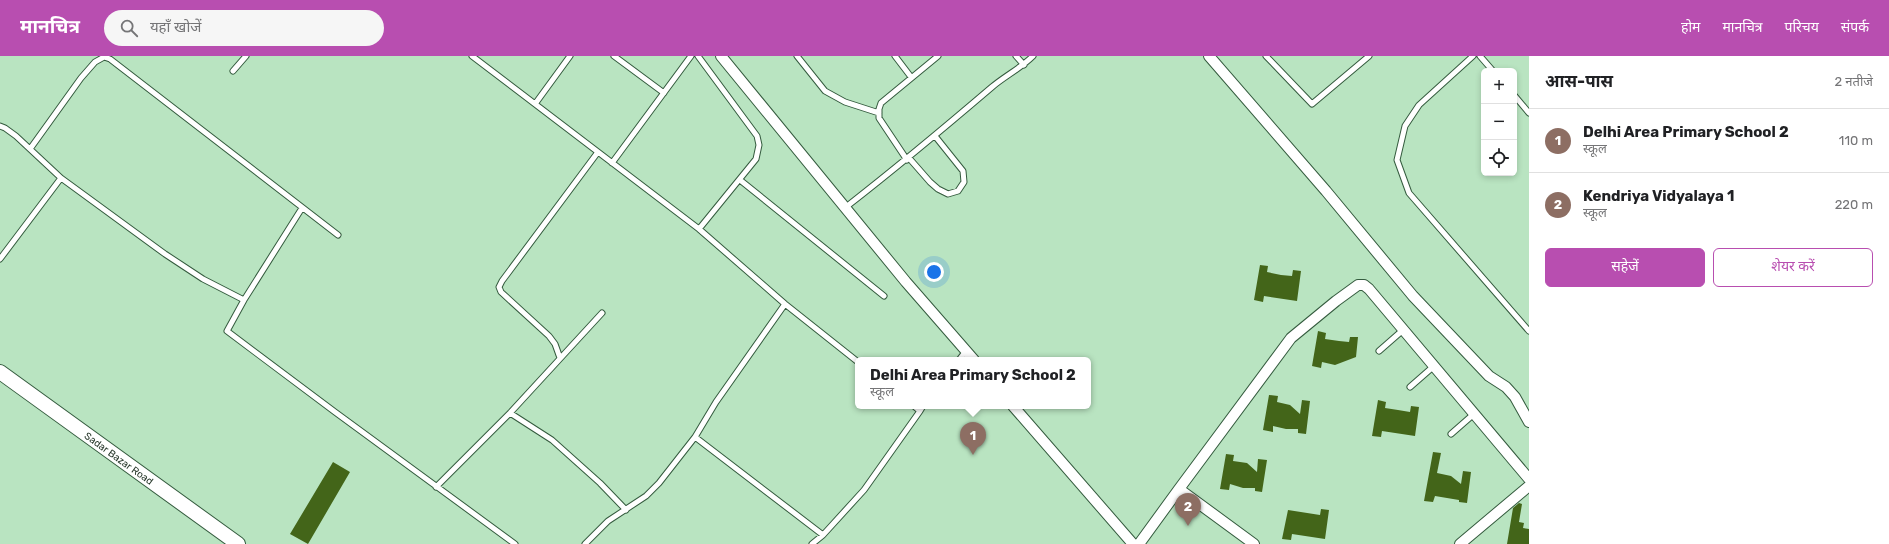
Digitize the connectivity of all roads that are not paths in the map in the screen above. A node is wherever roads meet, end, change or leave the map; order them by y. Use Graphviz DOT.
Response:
graph roads {
  1 [pos="246,56"];
  2 [pos="472,56"];
  3 [pos="570,56"];
  4 [pos="614,56"];
  5 [pos="691,56"];
  6 [pos="698,56"];
  7 [pos="721,56"];
  8 [pos="797,56"];
  9 [pos="895,56"];
  10 [pos="938,56"];
  11 [pos="1016,56"];
  12 [pos="1033,56"];
  13 [pos="1209,56"];
  14 [pos="1266,56"];
  15 [pos="1369,56"];
  16 [pos="1473,56"];
  17 [pos="1480,56"];
  18 [pos="1024,65"];
  19 [pos="1490,68"];
  20 [pos="233,71"];
  21 [pos="911,77"];
  22 [pos="664,93"];
  23 [pos="1517,99"];
  24 [pos="536,104"];
  25 [pos="879,113"];
  26 [pos="1529,113"];
  27 [pos="0,126"];
  28 [pos="935,136"];
  29 [pos="30,149"];
  30 [pos="598,152"];
  31 [pos="908,159"];
  32 [pos="612,163"];
  33 [pos="61,178"];
  34 [pos="740,180"];
  35 [pos="846,207"];
  36 [pos="302,208"];
  37 [pos="699,229"];
  38 [pos="338,235"];
  39 [pos="0,259"];
  40 [pos="884,296"];
  41 [pos="244,300"];
  42 [pos="785,304"];
  43 [pos="602,313"];
  44 [pos="1403,330"];
  45 [pos="1529,331"];
  46 [pos="966,351"];
  47 [pos="1379,351"];
  48 [pos="961,357"];
  49 [pos="971,357"];
  50 [pos="560,358"];
  51 [pos="855,360"];
  52 [pos="1434,366"];
  53 [pos="0,372"];
  54 [pos="1410,387"];
  55 [pos="918,409"];
  56 [pos="1016,409"];
  57 [pos="920,411"];
  58 [pos="510,413"];
  59 [pos="1475,413"];
  60 [pos="1529,422"];
  61 [pos="1451,434"];
  62 [pos="695,437"];
  63 [pos="1529,479"];
  64 [pos="1529,486"];
  65 [pos="436,487"];
  66 [pos="1179,489"];
  67 [pos="626,510"];
  68 [pos="823,536"];
  69 [pos="238,544"];
  70 [pos="516,544"];
  71 [pos="585,544"];
  72 [pos="812,544"];
  73 [pos="1133,544"];
  74 [pos="1140,544"];
  75 [pos="1254,544"];
  76 [pos="1460,544"];
  1 -- 20 [label="lane"];
  2 -- 24 [label="lane"];
  3 -- 24 [label="lane"];
  4 -- 22 [label="lane"];
  5 -- 22 [label="lane"];
  6 -- 34 [label="lane"];
  7 -- 35 [label="street"];
  8 -- 25 [label="lane"];
  9 -- 21 [label="lane"];
  10 -- 21 [label="lane"];
  11 -- 18 [label="lane"];
  12 -- 18 [label="lane"];
  13 -- 60 [label="street"];
  14 -- 15 [label="lane"];
  16 -- 45 [label="lane"];
  17 -- 19 [label="lane"];
  18 -- 28 [label="lane"];
  21 -- 25 [label="lane"];
  22 -- 32 [label="lane"];
  23 -- 26 [label="lane"];
  24 -- 30 [label="lane"];
  25 -- 31 [label="lane"];
  27 -- 29 [label="lane"];
  28 -- 31 [label="lane"];
  28 -- 31 [label="lane"];
  29 -- 33 [label="lane"];
  29 -- 36 [label="lane"];
  30 -- 32 [label="lane"];
  30 -- 50 [label="lane"];
  31 -- 35 [label="lane"];
  32 -- 37 [label="lane"];
  33 -- 39 [label="lane"];
  33 -- 41 [label="lane"];
  34 -- 37 [label="lane"];
  34 -- 40 [label="lane"];
  35 -- 46 [label="street"];
  36 -- 38 [label="lane"];
  36 -- 41 [label="lane"];
  37 -- 42 [label="lane"];
  41 -- 65 [label="lane"];
  42 -- 51 [label="lane"];
  42 -- 62 [label="lane"];
  43 -- 50 [label="lane"];
  44 -- 47 [label="lane"];
  44 -- 52 [label="street"];
  44 -- 66 [label="street"];
  46 -- 48 [label="lane"];
  46 -- 49 [label="street"];
  50 -- 58 [label="lane"];
  52 -- 54 [label="lane"];
  52 -- 59 [label="street"];
  53 -- 69 [label="street, Sadar Bazar Road"];
  55 -- 57 [label="lane"];
  56 -- 73 [label="street"];
  57 -- 68 [label="lane"];
  58 -- 65 [label="lane"];
  58 -- 67 [label="lane"];
  59 -- 61 [label="lane"];
  59 -- 63 [label="street"];
  62 -- 67 [label="lane"];
  62 -- 68 [label="lane"];
  64 -- 76 [label="street"];
  65 -- 70 [label="lane"];
  66 -- 74 [label="street"];
  66 -- 75 [label="street"];
  67 -- 71 [label="lane"];
  68 -- 72 [label="lane"];
}
